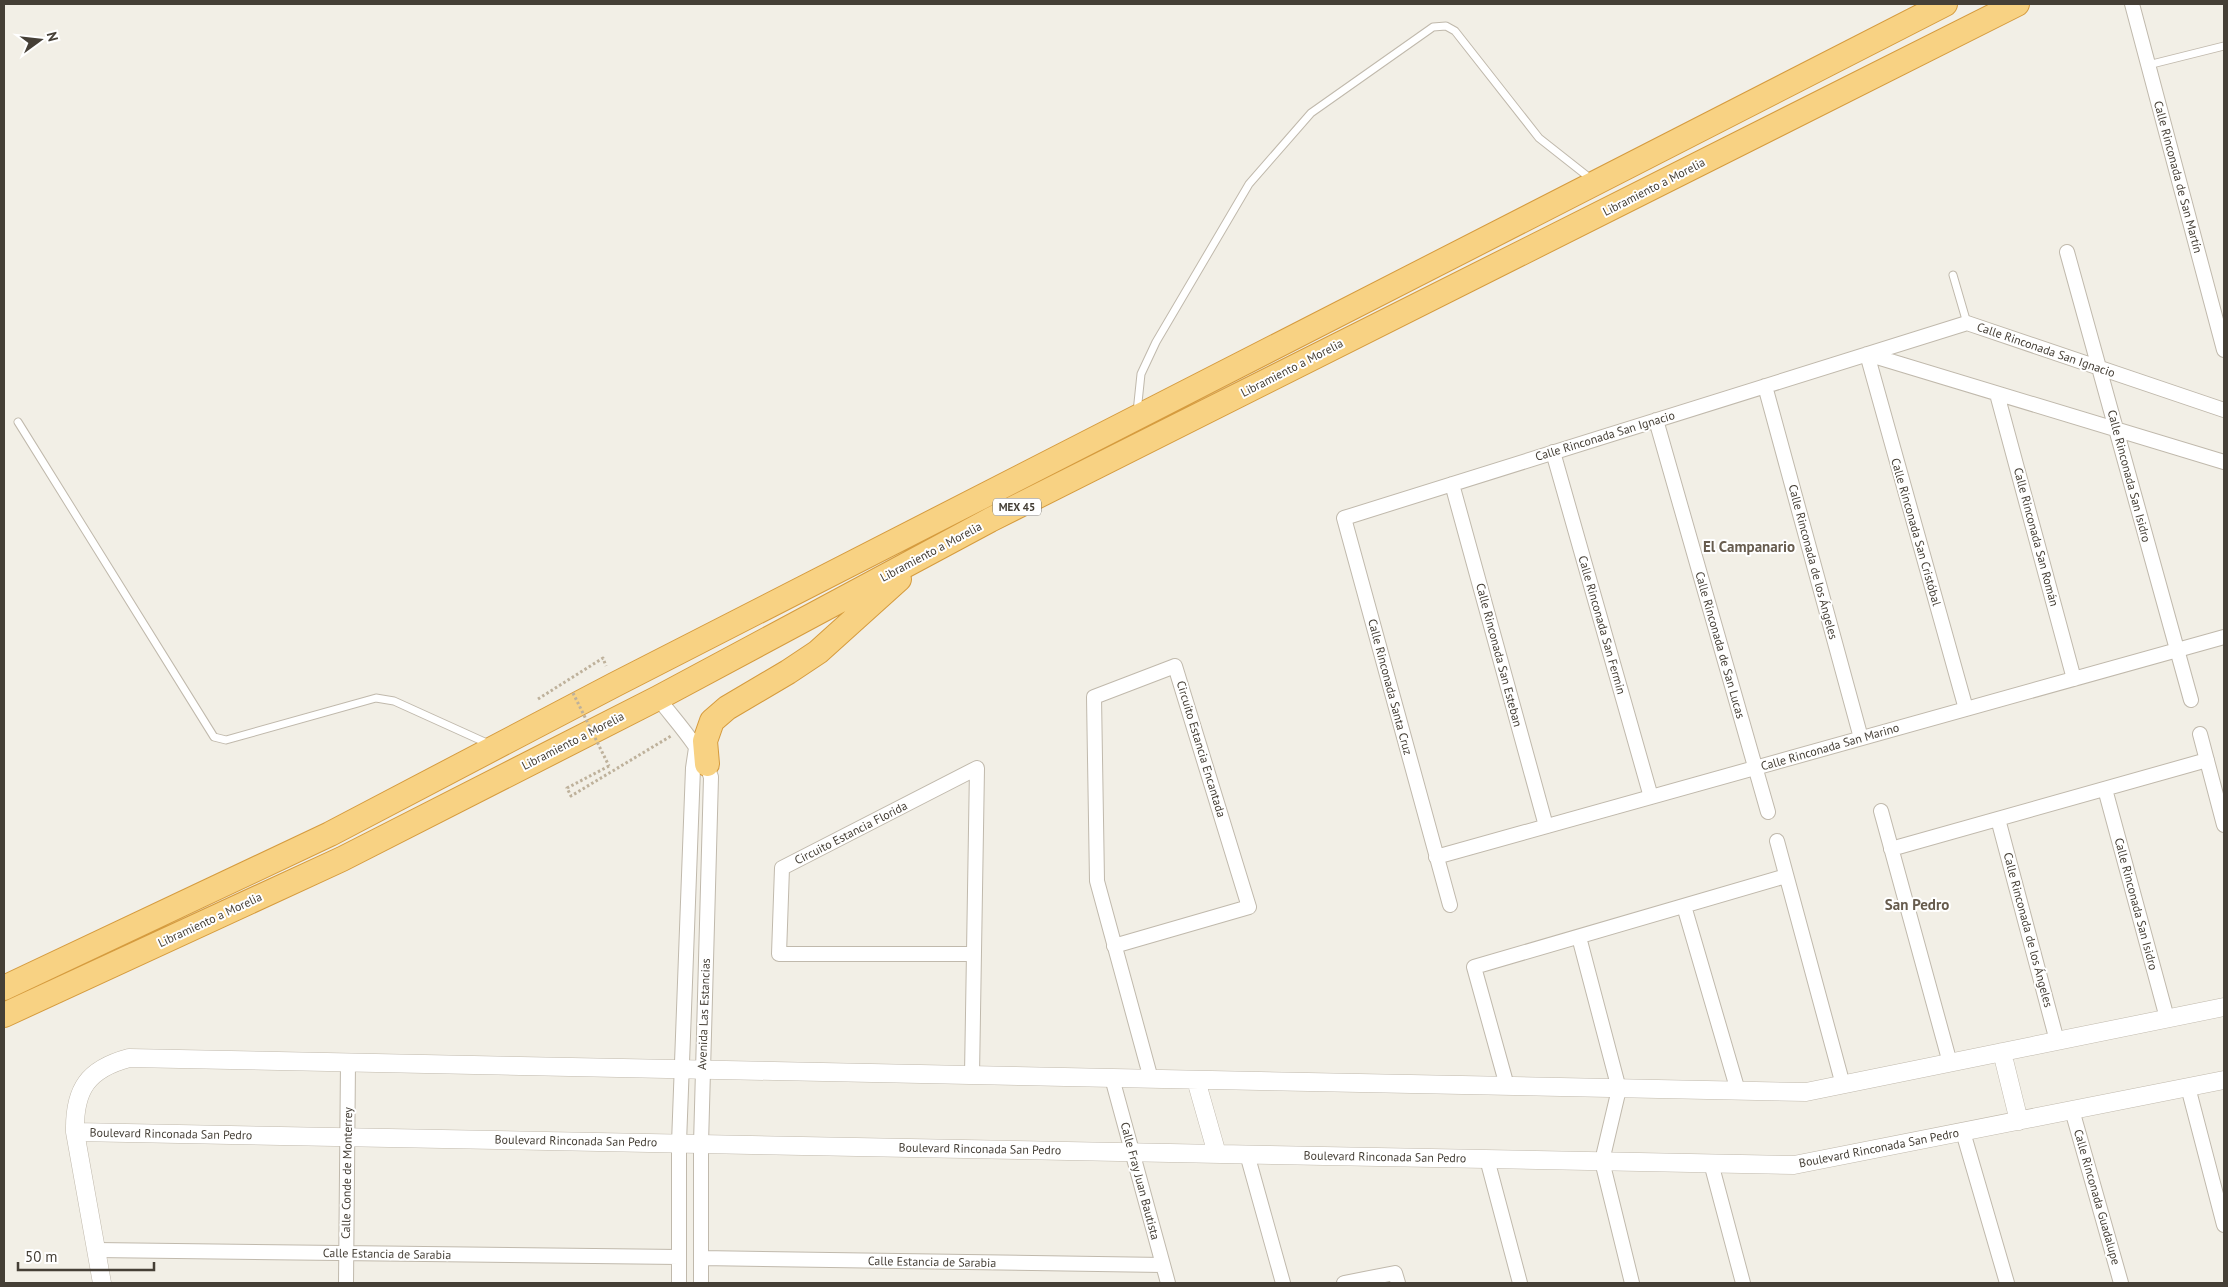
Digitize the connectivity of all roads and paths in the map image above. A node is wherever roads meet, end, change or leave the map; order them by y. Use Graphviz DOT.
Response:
graph roads {
  1 [pos="1946,4"];
  2 [pos="2017,4"];
  3 [pos="2132,4"];
  4 [pos="2224,46"];
  5 [pos="2148,66"];
  6 [pos="1596,183"];
  7 [pos="2067,252"];
  8 [pos="1953,275"];
  9 [pos="1967,323"];
  10 [pos="2224,350"];
  11 [pos="1867,354"];
  12 [pos="2100,369"];
  13 [pos="1765,386"];
  14 [pos="1997,394"];
  15 [pos="2224,410"];
  16 [pos="1136,418"];
  17 [pos="1656,420"];
  18 [pos="18,422"];
  19 [pos="2116,430"];
  20 [pos="1553,452"];
  21 [pos="2224,462"];
  22 [pos="1452,484"];
  23 [pos="1344,518"];
  24 [pos="927,554"];
  25 [pos="2224,637"];
  26 [pos="2177,650"];
  27 [pos="2074,679"];
  28 [pos="573,693"];
  29 [pos="658,698"];
  30 [pos="2190,700"];
  31 [pos="1966,709"];
  32 [pos="682,730"];
  33 [pos="2200,734"];
  34 [pos="1861,738"];
  35 [pos="498,748"];
  36 [pos="702,756"];
  37 [pos="2207,760"];
  38 [pos="1756,768"];
  39 [pos="2105,789"];
  40 [pos="1650,797"];
  41 [pos="1881,811"];
  42 [pos="1768,812"];
  43 [pos="1998,819"];
  44 [pos="2224,825"];
  45 [pos="1546,826"];
  46 [pos="1777,841"];
  47 [pos="1892,849"];
  48 [pos="1436,857"];
  49 [pos="1786,876"];
  50 [pos="1450,904"];
  51 [pos="1684,906"];
  52 [pos="1578,937"];
  53 [pos="1114,946"];
  54 [pos="974,954"];
  55 [pos="4,988"];
  56 [pos="2224,1007"];
  57 [pos="10,1012"];
  58 [pos="2167,1018"];
  59 [pos="2057,1041"];
  60 [pos="2002,1052"];
  61 [pos="348,1062"];
  62 [pos="1950,1063"];
  63 [pos="682,1069"];
  64 [pos="703,1069"];
  65 [pos="972,1075"];
  66 [pos="1112,1078"];
  67 [pos="1151,1079"];
  68 [pos="1196,1080"];
  69 [pos="2224,1080"];
  70 [pos="1844,1084"];
  71 [pos="1507,1086"];
  72 [pos="2188,1087"];
  73 [pos="1619,1089"];
  74 [pos="1738,1091"];
  75 [pos="2072,1110"];
  76 [pos="2018,1121"];
  77 [pos="75,1132"];
  78 [pos="1963,1132"];
  79 [pos="348,1137"];
  80 [pos="679,1143"];
  81 [pos="701,1144"];
  82 [pos="1132,1152"];
  83 [pos="1217,1154"];
  84 [pos="1247,1154"];
  85 [pos="1487,1159"];
  86 [pos="1602,1161"];
  87 [pos="1710,1163"];
  88 [pos="2224,1225"];
  89 [pos="96,1250"];
  90 [pos="346,1253"];
  91 [pos="679,1257"];
  92 [pos="701,1258"];
  93 [pos="1163,1265"];
  94 [pos="1397,1278"];
  95 [pos="102,1283"];
  96 [pos="346,1283"];
  97 [pos="678,1283"];
  98 [pos="700,1283"];
  99 [pos="1168,1283"];
  100 [pos="1283,1283"];
  101 [pos="1344,1283"];
  102 [pos="1520,1283"];
  103 [pos="1632,1283"];
  104 [pos="1743,1283"];
  105 [pos="2007,1283"];
  106 [pos="2121,1283"];
  1 -- 6 [label="highway, Libramiento a Morelia / MEX 45"];
  2 -- 24 [label="highway, Libramiento a Morelia / MEX 45"];
  3 -- 5 [label="street, Calle Rinconada de San Martín"];
  4 -- 5 [label="lane"];
  5 -- 10 [label="street, Calle Rinconada de San Martín"];
  6 -- 16 [label="highway, Libramiento a Morelia / MEX 45"];
  6 -- 16 [label="lane"];
  7 -- 12 [label="street, Calle Rinconada San Isidro"];
  8 -- 9 [label="lane"];
  9 -- 11 [label="street, Calle Rinconada San Ignacio"];
  9 -- 12 [label="street, Calle Rinconada San Ignacio"];
  11 -- 13 [label="street, Calle Rinconada San Ignacio"];
  11 -- 14 [label="street"];
  11 -- 31 [label="street, Calle Rinconada San Cristóbal"];
  12 -- 15 [label="street, Calle Rinconada San Ignacio"];
  12 -- 19 [label="street, Calle Rinconada San Isidro"];
  13 -- 17 [label="street, Calle Rinconada San Ignacio"];
  13 -- 34 [label="street, Calle Rinconada de los Ángeles"];
  14 -- 19 [label="street"];
  14 -- 27 [label="street, Calle Rinconada San Román"];
  16 -- 35 [label="highway, Libramiento a Morelia / MEX 45"];
  17 -- 20 [label="street, Calle Rinconada San Ignacio"];
  17 -- 38 [label="street, Calle Rinconada de San Lucas"];
  18 -- 35 [label="lane"];
  19 -- 21 [label="street"];
  19 -- 26 [label="street, Calle Rinconada San Isidro"];
  20 -- 22 [label="street, Calle Rinconada San Ignacio"];
  20 -- 40 [label="street, Calle Rinconada San Fermin"];
  22 -- 23 [label="street, Calle Rinconada San Ignacio"];
  22 -- 45 [label="street, Calle Rinconada San Esteban"];
  23 -- 48 [label="street, Calle Rinconada Santa Cruz"];
  24 -- 29 [label="highway, Libramiento a Morelia / MEX 45"];
  24 -- 36 [label="highway"];
  25 -- 26 [label="street, Calle Rinconada San Marino"];
  26 -- 27 [label="street, Calle Rinconada San Marino"];
  26 -- 30 [label="street, Calle Rinconada San Isidro"];
  27 -- 31 [label="street, Calle Rinconada San Marino"];
  28 -- 32 [label="path, bridge"];
  29 -- 32 [label="street, Avenida Las Estancias"];
  29 -- 57 [label="highway, Libramiento a Morelia / MEX 45"];
  31 -- 34 [label="street, Calle Rinconada San Marino"];
  32 -- 36 [label="street, Avenida Las Estancias"];
  33 -- 37 [label="street"];
  34 -- 38 [label="street, Calle Rinconada San Marino"];
  35 -- 55 [label="highway, Libramiento a Morelia / MEX 45"];
  36 -- 63 [label="street, Avenida Las Estancias"];
  36 -- 64 [label="street, Avenida Las Estancias"];
  37 -- 39 [label="street"];
  37 -- 44 [label="street"];
  38 -- 40 [label="street, Calle Rinconada San Marino"];
  38 -- 42 [label="street, Calle Rinconada de San Lucas"];
  39 -- 43 [label="street"];
  39 -- 58 [label="street, Calle Rinconada San Isidro"];
  40 -- 45 [label="street, Calle Rinconada San Marino"];
  41 -- 47 [label="street"];
  43 -- 47 [label="street"];
  43 -- 59 [label="street, Calle Rinconada de los Ángeles"];
  45 -- 48 [label="street, Calle Rinconada San Marino"];
  46 -- 49 [label="street"];
  47 -- 62 [label="street"];
  48 -- 50 [label="street, Calle Rinconada Santa Cruz"];
  49 -- 51 [label="street"];
  49 -- 70 [label="street"];
  51 -- 52 [label="street"];
  51 -- 74 [label="street"];
  52 -- 71 [label="street"];
  52 -- 73 [label="street"];
  53 -- 53 [label="street, Circuito Estancia Encantada"];
  53 -- 67 [label="street, Circuito Estancia Encantada"];
  54 -- 54 [label="street, Circuito Estancia Florida"];
  54 -- 65 [label="street, Circuito Estancia Florida"];
  56 -- 58 [label="street, Boulevard Rinconada San Pedro"];
  58 -- 59 [label="street, Boulevard Rinconada San Pedro"];
  59 -- 60 [label="street, Boulevard Rinconada San Pedro"];
  60 -- 62 [label="street, Boulevard Rinconada San Pedro"];
  60 -- 76 [label="street"];
  61 -- 63 [label="street, Boulevard Rinconada San Pedro"];
  61 -- 77 [label="street, Boulevard Rinconada San Pedro"];
  61 -- 79 [label="street, Calle Conde de Monterrey"];
  62 -- 70 [label="street, Boulevard Rinconada San Pedro"];
  63 -- 64 [label="street, Boulevard Rinconada San Pedro"];
  63 -- 80 [label="street, Avenida Las Estancias"];
  64 -- 65 [label="street, Boulevard Rinconada San Pedro"];
  64 -- 81 [label="street, Avenida Las Estancias"];
  65 -- 66 [label="street, Boulevard Rinconada San Pedro"];
  66 -- 67 [label="street, Boulevard Rinconada San Pedro"];
  66 -- 82 [label="street, Calle Fray Juan Bautista"];
  67 -- 68 [label="street, Boulevard Rinconada San Pedro"];
  68 -- 71 [label="street, Boulevard Rinconada San Pedro"];
  68 -- 83 [label="street"];
  69 -- 72 [label="street, Boulevard Rinconada San Pedro"];
  70 -- 74 [label="street, Boulevard Rinconada San Pedro"];
  71 -- 73 [label="street, Boulevard Rinconada San Pedro"];
  72 -- 75 [label="street, Boulevard Rinconada San Pedro"];
  72 -- 88 [label="street"];
  73 -- 74 [label="street, Boulevard Rinconada San Pedro"];
  73 -- 86 [label="street"];
  75 -- 76 [label="street, Boulevard Rinconada San Pedro"];
  75 -- 106 [label="street, Calle Rinconada Guadalupe"];
  76 -- 78 [label="street, Boulevard Rinconada San Pedro"];
  77 -- 79 [label="street, Boulevard Rinconada San Pedro"];
  77 -- 89 [label="street"];
  78 -- 87 [label="street, Boulevard Rinconada San Pedro"];
  78 -- 105 [label="street"];
  79 -- 80 [label="street, Boulevard Rinconada San Pedro"];
  79 -- 90 [label="street, Calle Conde de Monterrey"];
  80 -- 81 [label="street, Boulevard Rinconada San Pedro"];
  80 -- 91 [label="street, Avenida Las Estancias"];
  81 -- 82 [label="street, Boulevard Rinconada San Pedro"];
  81 -- 92 [label="street, Avenida Las Estancias"];
  82 -- 83 [label="street, Boulevard Rinconada San Pedro"];
  82 -- 93 [label="street, Calle Fray Juan Bautista"];
  83 -- 84 [label="street, Boulevard Rinconada San Pedro"];
  84 -- 85 [label="street, Boulevard Rinconada San Pedro"];
  84 -- 100 [label="street"];
  85 -- 86 [label="street, Boulevard Rinconada San Pedro"];
  85 -- 102 [label="street"];
  86 -- 87 [label="street, Boulevard Rinconada San Pedro"];
  86 -- 103 [label="street"];
  87 -- 104 [label="street"];
  89 -- 90 [label="street, Calle Estancia de Sarabia"];
  89 -- 95 [label="street"];
  90 -- 91 [label="street, Calle Estancia de Sarabia"];
  90 -- 96 [label="street, Calle Conde de Monterrey"];
  91 -- 97 [label="street, Avenida Las Estancias"];
  92 -- 93 [label="street, Calle Estancia de Sarabia"];
  92 -- 98 [label="street, Avenida Las Estancias"];
  93 -- 99 [label="street, Calle Fray Juan Bautista"];
  94 -- 101 [label="street"];
}
